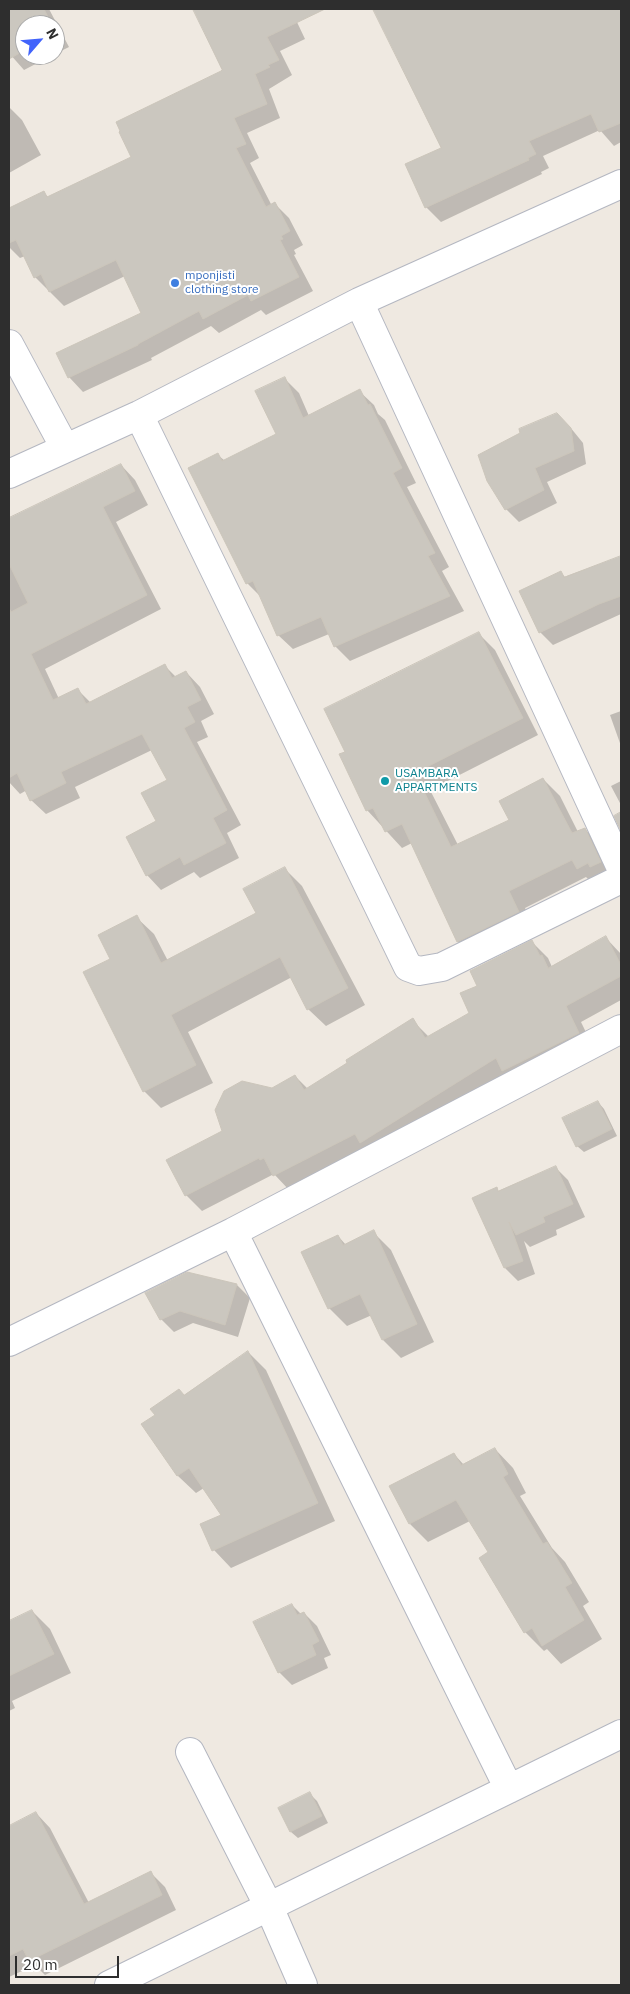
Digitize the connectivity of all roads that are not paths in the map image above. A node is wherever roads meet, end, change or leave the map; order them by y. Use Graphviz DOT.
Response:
graph roads {
  1 [pos="621,184"];
  2 [pos="359,302"];
  3 [pos="9,344"];
  4 [pos="139,415"];
  5 [pos="66,448"];
  6 [pos="9,474"];
  7 [pos="621,868"];
  8 [pos="621,879"];
  9 [pos="621,1029"];
  10 [pos="233,1232"];
  11 [pos="9,1342"];
  12 [pos="621,1734"];
  13 [pos="190,1752"];
  14 [pos="509,1789"];
  15 [pos="268,1907"];
  16 [pos="109,1985"];
  17 [pos="302,1985"];
  1 -- 2 [label="street"];
  2 -- 4 [label="street"];
  2 -- 7 [label="street"];
  3 -- 5 [label="street"];
  4 -- 5 [label="street"];
  4 -- 8 [label="street"];
  5 -- 6 [label="street"];
  9 -- 10 [label="street"];
  10 -- 11 [label="street"];
  10 -- 14 [label="street"];
  12 -- 14 [label="street"];
  13 -- 15 [label="street"];
  14 -- 15 [label="street"];
  15 -- 16 [label="street"];
  15 -- 17 [label="street"];
}
